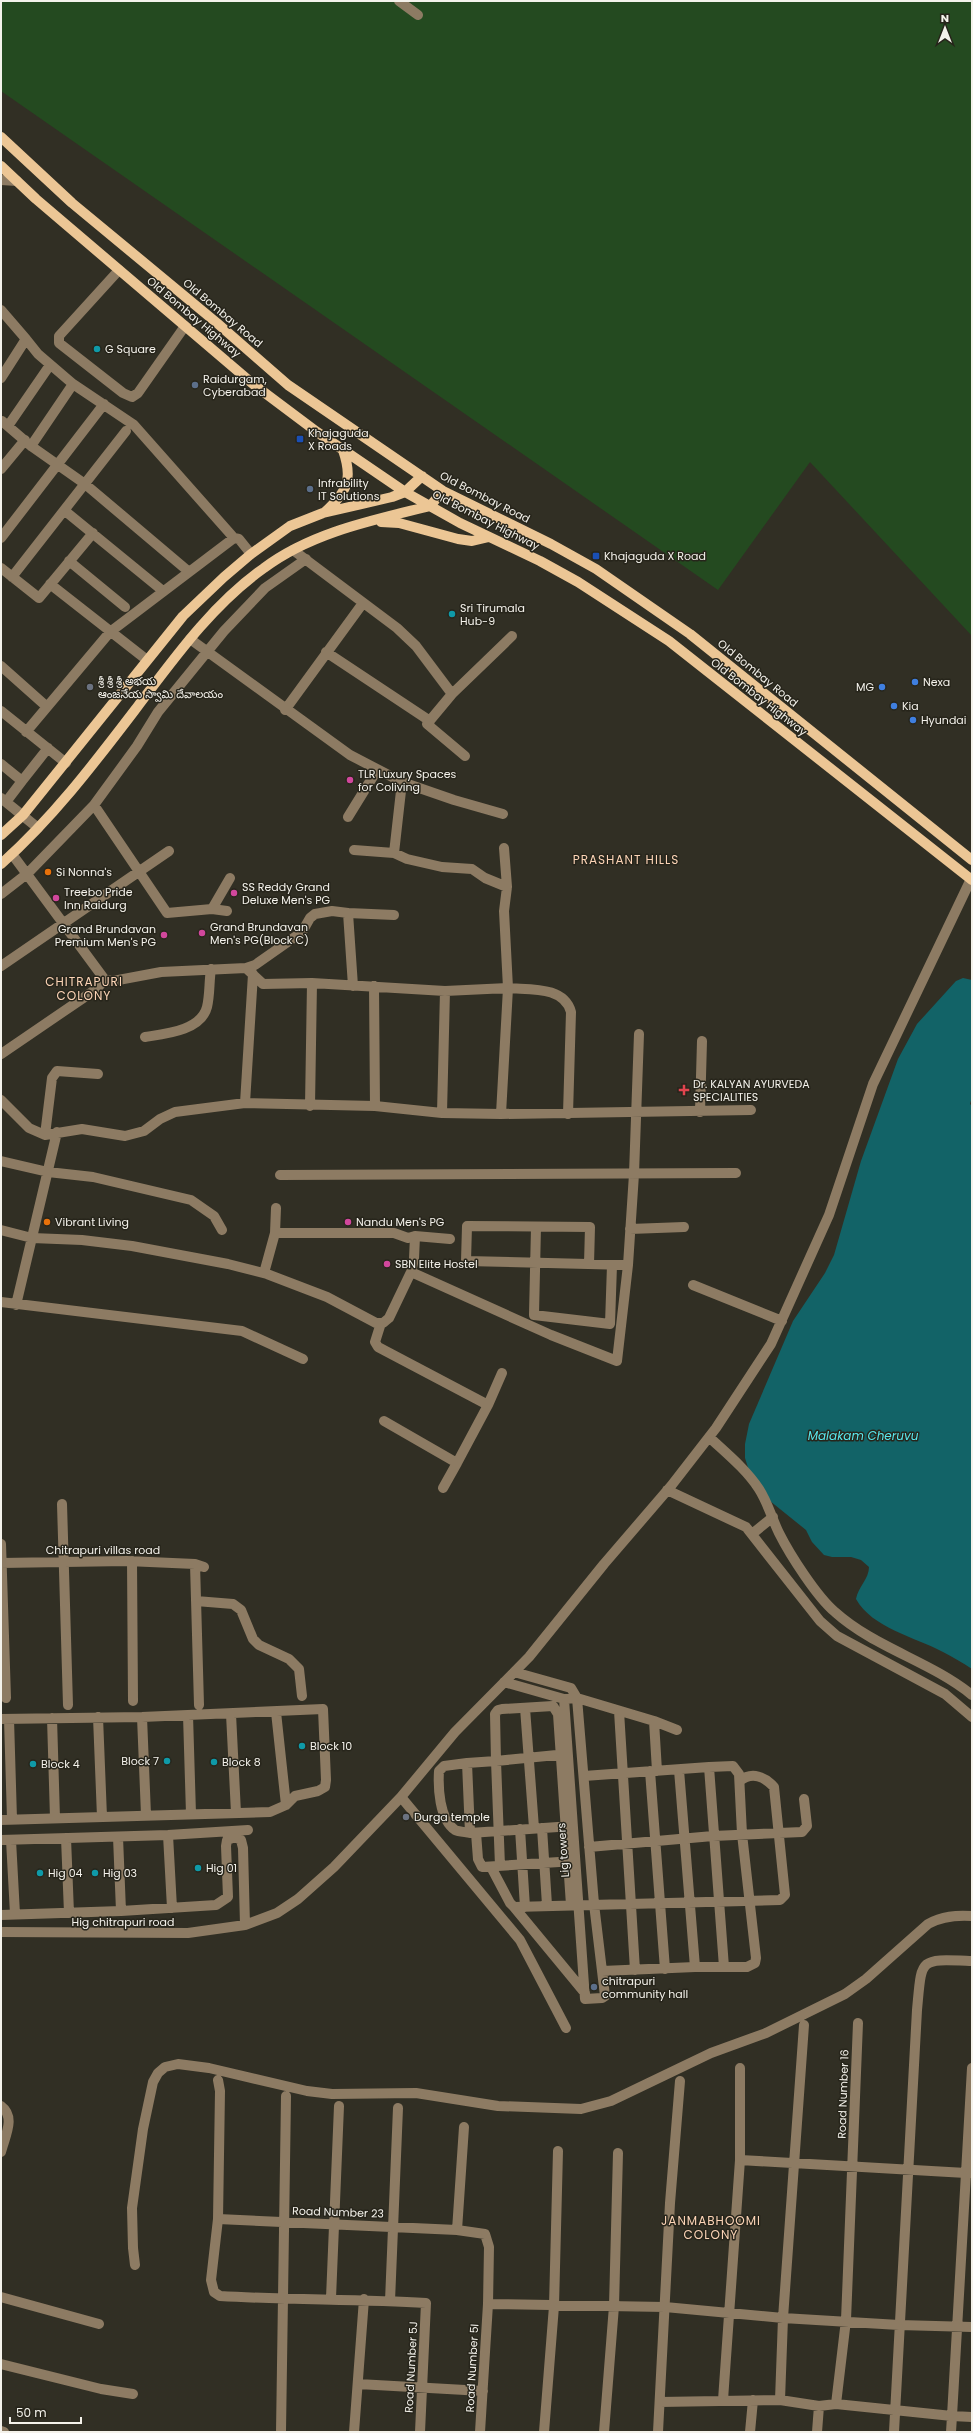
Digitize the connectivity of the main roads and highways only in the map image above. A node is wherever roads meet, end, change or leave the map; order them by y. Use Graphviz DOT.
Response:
graph roads {
  1 [pos="1,137"];
  2 [pos="1,166"];
  3 [pos="343,450"];
  4 [pos="422,476"];
  5 [pos="443,491"];
  6 [pos="405,492"];
  7 [pos="392,497"];
  8 [pos="430,506"];
  9 [pos="323,513"];
  10 [pos="399,514"];
  11 [pos="372,521"];
  12 [pos="489,537"];
  13 [pos="1,835"];
  14 [pos="972,860"];
  15 [pos="1,864"];
  16 [pos="972,880"];
  1 -- 4 [label="main road, Old Bombay Road"];
  2 -- 3 [label="main road, Old Bombay Highway"];
  3 -- 6 [label="main road, Old Bombay Highway"];
  3 -- 9 [label="main road"];
  4 -- 5 [label="main road, Old Bombay Road"];
  4 -- 6 [label="main road"];
  5 -- 8 [label="main road"];
  5 -- 14 [label="main road, Old Bombay Road"];
  6 -- 7 [label="main road"];
  6 -- 8 [label="main road, Old Bombay Highway"];
  7 -- 9 [label="main road"];
  7 -- 10 [label="main road"];
  8 -- 10 [label="main road"];
  8 -- 12 [label="main road, Old Bombay Highway"];
  9 -- 13 [label="main road"];
  10 -- 11 [label="main road"];
  11 -- 12 [label="main road"];
  11 -- 15 [label="main road"];
  12 -- 16 [label="main road, Old Bombay Highway"];
}
